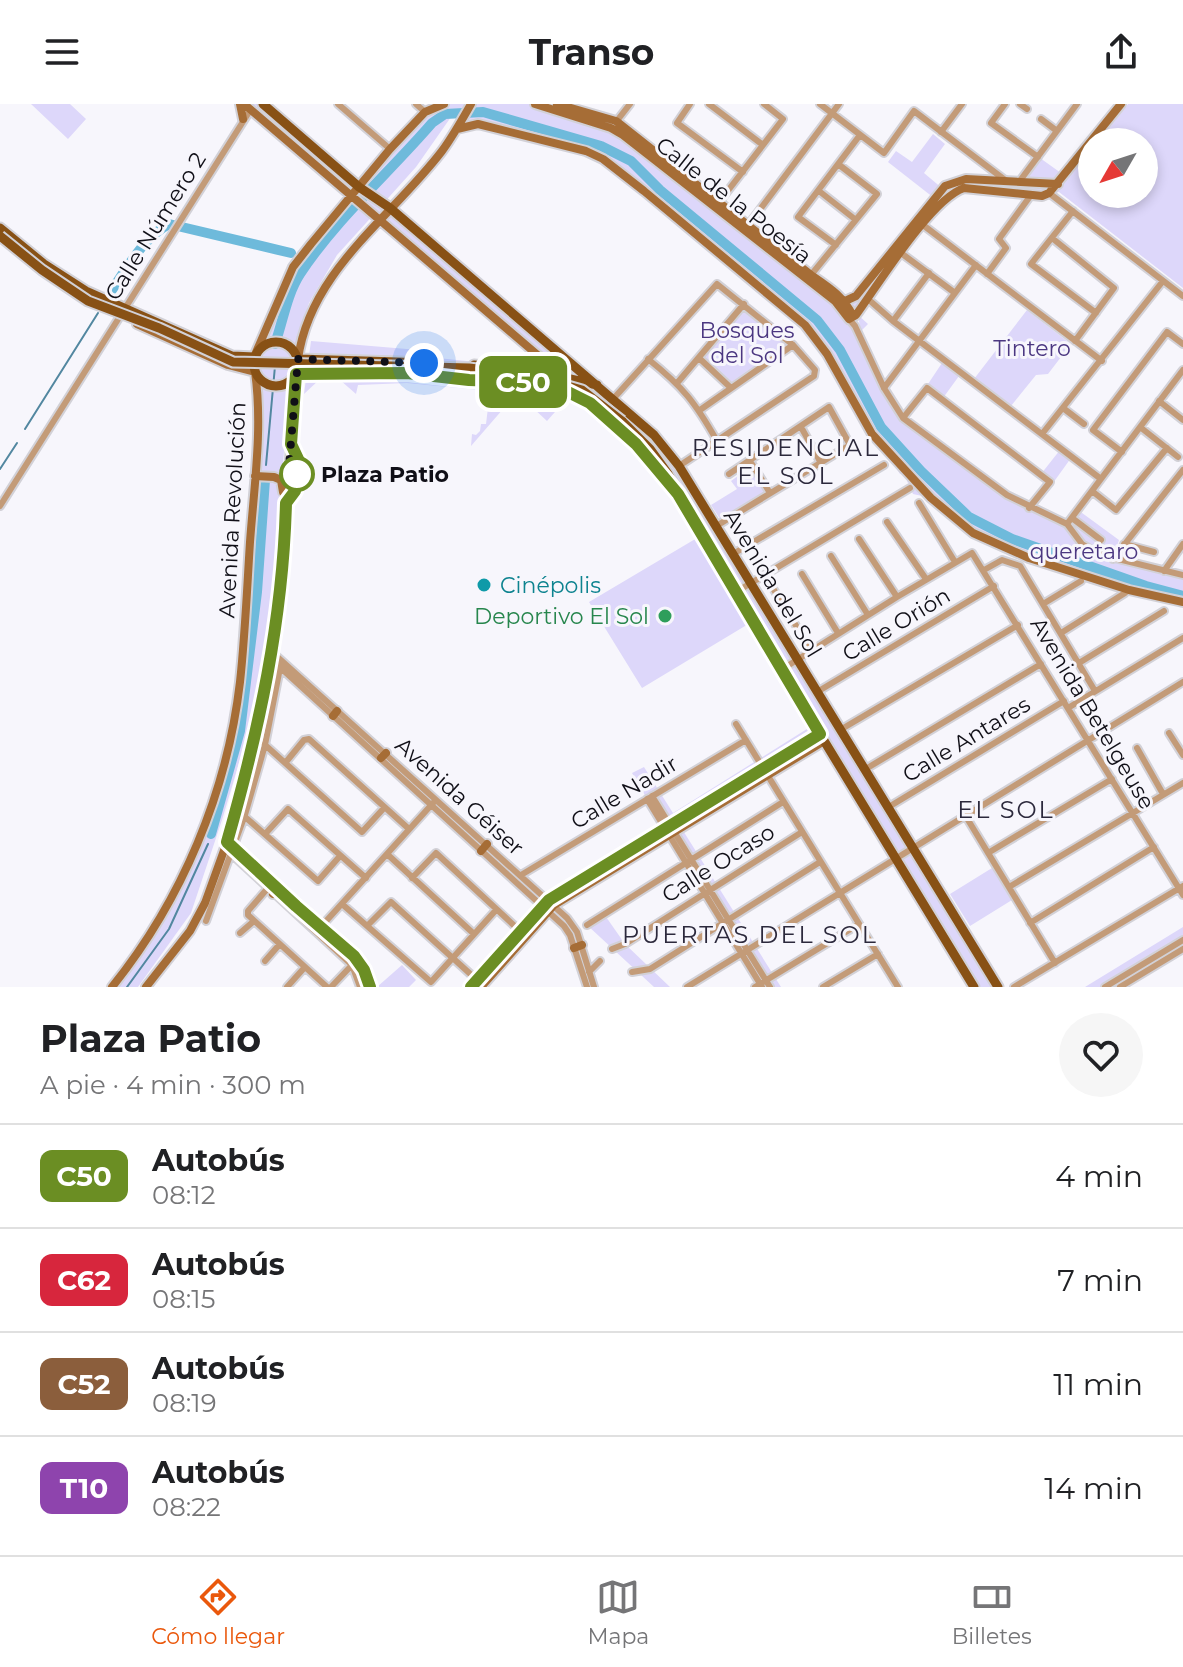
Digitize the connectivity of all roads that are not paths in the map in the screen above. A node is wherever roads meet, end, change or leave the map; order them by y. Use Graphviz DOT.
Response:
graph roads {
  1 [pos="263,104"];
  2 [pos="338,104"];
  3 [pos="416,104"];
  4 [pos="444,104"];
  5 [pos="471,104"];
  6 [pos="535,104"];
  7 [pos="557,104"];
  8 [pos="630,104"];
  9 [pos="690,104"];
  10 [pos="709,104"];
  11 [pos="764,104"];
  12 [pos="820,104"];
  13 [pos="839,104"];
  14 [pos="962,104"];
  15 [pos="1005,104"];
  16 [pos="1020,104"];
  17 [pos="1077,104"];
  18 [pos="1121,104"];
  19 [pos="245,106"];
  20 [pos="1027,109"];
  21 [pos="425,112"];
  22 [pos="832,113"];
  23 [pos="243,119"];
  24 [pos="1041,119"];
  25 [pos="614,124"];
  26 [pos="458,128"];
  27 [pos="1057,131"];
  28 [pos="941,132"];
  29 [pos="860,135"];
  30 [pos="763,145"];
  31 [pos="390,149"];
  32 [pos="1038,157"];
  33 [pos="838,164"];
  34 [pos="743,172"];
  35 [pos="1006,181"];
  36 [pos="1019,182"];
  37 [pos="1058,184"];
  38 [pos="364,190"];
  39 [pos="819,191"];
  40 [pos="1049,193"];
  41 [pos="352,195"];
  42 [pos="1031,195"];
  43 [pos="720,201"];
  44 [pos="390,208"];
  45 [pos="1073,211"];
  46 [pos="376,217"];
  47 [pos="856,220"];
  48 [pos="923,225"];
  49 [pos="0,228"];
  50 [pos="746,228"];
  51 [pos="1052,238"];
  52 [pos="0,239"];
  53 [pos="836,245"];
  54 [pos="901,253"];
  55 [pos="976,265"];
  56 [pos="929,273"];
  57 [pos="987,274"];
  58 [pos="811,275"];
  59 [pos="1163,281"];
  60 [pos="955,293"];
  61 [pos="1183,296"];
  62 [pos="868,299"];
  63 [pos="842,303"];
  64 [pos="744,304"];
  65 [pos="120,313"];
  66 [pos="1096,313"];
  67 [pos="853,321"];
  68 [pos="893,321"];
  69 [pos="919,341"];
  70 [pos="1075,341"];
  71 [pos="1183,344"];
  72 [pos="793,345"];
  73 [pos="254,357"];
  74 [pos="699,358"];
  75 [pos="298,359"];
  76 [pos="648,359"];
  77 [pos="1102,361"];
  78 [pos="1183,370"];
  79 [pos="255,372"];
  80 [pos="296,374"];
  81 [pos="561,375"];
  82 [pos="678,382"];
  83 [pos="597,386"];
  84 [pos="731,388"];
  85 [pos="884,388"];
  86 [pos="614,398"];
  87 [pos="1159,401"];
  88 [pos="1063,408"];
  89 [pos="700,410"];
  90 [pos="903,418"];
  91 [pos="1183,420"];
  92 [pos="1084,424"];
  93 [pos="801,427"];
  94 [pos="1140,427"];
  95 [pos="1042,434"];
  96 [pos="717,441"];
  97 [pos="1167,448"];
  98 [pos="1122,452"];
  99 [pos="1178,457"];
  100 [pos="750,461"];
  101 [pos="821,463"];
  102 [pos="884,465"];
  103 [pos="679,466"];
  104 [pos="1183,470"];
  105 [pos="729,474"];
  106 [pos="257,476"];
  107 [pos="1101,479"];
  108 [pos="910,488"];
  109 [pos="1092,491"];
  110 [pos="770,493"];
  111 [pos="678,494"];
  112 [pos="919,503"];
  113 [pos="0,506"];
  114 [pos="1029,508"];
  115 [pos="286,519"];
  116 [pos="1070,521"];
  117 [pos="887,522"];
  118 [pos="718,525"];
  119 [pos="859,539"];
  120 [pos="1101,540"];
  121 [pos="1124,544"];
  122 [pos="1183,545"];
  123 [pos="1154,552"];
  124 [pos="733,554"];
  125 [pos="831,556"];
  126 [pos="1113,559"];
  127 [pos="955,562"];
  128 [pos="984,570"];
  129 [pos="1164,571"];
  130 [pos="802,574"];
  131 [pos="1183,575"];
  132 [pos="926,579"];
  133 [pos="1081,581"];
  134 [pos="750,583"];
  135 [pos="994,586"];
  136 [pos="774,590"];
  137 [pos="736,592"];
  138 [pos="1125,593"];
  139 [pos="897,597"];
  140 [pos="1183,602"];
  141 [pos="1043,604"];
  142 [pos="1164,611"];
  143 [pos="868,615"];
  144 [pos="1018,625"];
  145 [pos="838,633"];
  146 [pos="1061,633"];
  147 [pos="1183,638"];
  148 [pos="811,650"];
  149 [pos="797,659"];
  150 [pos="276,660"];
  151 [pos="1079,663"];
  152 [pos="1041,664"];
  153 [pos="781,670"];
  154 [pos="1183,682"];
  155 [pos="1095,691"];
  156 [pos="817,692"];
  157 [pos="1066,704"];
  158 [pos="736,724"];
  159 [pos="840,730"];
  160 [pos="1169,733"];
  161 [pos="256,737"];
  162 [pos="822,738"];
  163 [pos="746,740"];
  164 [pos="1087,740"];
  165 [pos="265,745"];
  166 [pos="1137,748"];
  167 [pos="1183,755"];
  168 [pos="383,756"];
  169 [pos="286,762"];
  170 [pos="864,770"];
  171 [pos="765,772"];
  172 [pos="1112,779"];
  173 [pos="1183,783"];
  174 [pos="1163,794"];
  175 [pos="437,798"];
  176 [pos="649,798"];
  177 [pos="783,802"];
  178 [pos="431,805"];
  179 [pos="384,808"];
  180 [pos="887,808"];
  181 [pos="236,809"];
  182 [pos="1133,813"];
  183 [pos="245,815"];
  184 [pos="965,815"];
  185 [pos="409,829"];
  186 [pos="669,830"];
  187 [pos="802,832"];
  188 [pos="266,833"];
  189 [pos="484,847"];
  190 [pos="1154,847"];
  191 [pos="230,848"];
  192 [pos="912,848"];
  193 [pos="988,853"];
  194 [pos="387,854"];
  195 [pos="340,856"];
  196 [pos="896,859"];
  197 [pos="689,862"];
  198 [pos="820,862"];
  199 [pos="521,875"];
  200 [pos="366,878"];
  201 [pos="412,878"];
  202 [pos="1009,887"];
  203 [pos="1182,890"];
  204 [pos="272,891"];
  205 [pos="707,891"];
  206 [pos="840,893"];
  207 [pos="342,904"];
  208 [pos="549,905"];
  209 [pos="496,910"];
  210 [pos="206,921"];
  211 [pos="254,921"];
  212 [pos="726,922"];
  213 [pos="1030,923"];
  214 [pos="859,924"];
  215 [pos="587,925"];
  216 [pos="367,926"];
  217 [pos="318,930"];
  218 [pos="520,931"];
  219 [pos="240,933"];
  220 [pos="474,934"];
  221 [pos="1183,940"];
  222 [pos="279,945"];
  223 [pos="578,946"];
  224 [pos="612,949"];
  225 [pos="1183,949"];
  226 [pos="745,952"];
  227 [pos="878,954"];
  228 [pos="453,958"];
  229 [pos="265,961"];
  230 [pos="600,961"];
  231 [pos="498,962"];
  232 [pos="1055,963"];
  233 [pos="352,965"];
  234 [pos="305,967"];
  235 [pos="589,972"];
  236 [pos="632,972"];
  237 [pos="476,985"];
  238 [pos="762,985"];
  239 [pos="895,986"];
  240 [pos="112,987"];
  241 [pos="146,987"];
  242 [pos="287,987"];
  243 [pos="329,987"];
  244 [pos="360,987"];
  245 [pos="370,987"];
  246 [pos="587,987"];
  247 [pos="594,987"];
  248 [pos="687,987"];
  249 [pos="823,987"];
  250 [pos="974,987"];
  251 [pos="998,987"];
  252 [pos="1014,987"];
  253 [pos="1105,987"];
  254 [pos="1120,987"];
  1 -- 38 [label="main road, Avenida del Sol"];
  2 -- 31 [label="street"];
  3 -- 21 [label="street"];
  4 -- 21 [label="street"];
  5 -- 26 [label="street"];
  6 -- 25 [label="street, Calle de la Poesía"];
  7 -- 25 [label="street, Calle de la Poesía"];
  8 -- 25 [label="street"];
  9 -- 34 [label="street"];
  10 -- 30 [label="street"];
  11 -- 30 [label="street"];
  12 -- 22 [label="street"];
  13 -- 22 [label="street"];
  14 -- 28 [label="street"];
  15 -- 32 [label="street"];
  16 -- 20 [label="street"];
  17 -- 27 [label="street"];
  18 -- 37 [label="street"];
  19 -- 23 [label="street"];
  19 -- 41 [label="street"];
  21 -- 31 [label="street"];
  22 -- 29 [label="street"];
  22 -- 50 [label="street"];
  23 -- 65 [label="street, Calle Número 2"];
  24 -- 27 [label="street"];
  25 -- 43 [label="street, Calle de la Poesía"];
  25 -- 50 [label="street, Calle de la Poesía"];
  26 -- 44 [label="street"];
  26 -- 140 [label="street"];
  27 -- 32 [label="street"];
  28 -- 29 [label="street"];
  28 -- 35 [label="street"];
  29 -- 33 [label="street"];
  30 -- 34 [label="street"];
  31 -- 38 [label="street"];
  32 -- 36 [label="street"];
  33 -- 39 [label="street"];
  33 -- 47 [label="street"];
  34 -- 43 [label="street"];
  35 -- 36 [label="street"];
  35 -- 63 [label="street"];
  36 -- 37 [label="street"];
  37 -- 40 [label="street"];
  38 -- 41 [label="street"];
  38 -- 44 [label="main road, Avenida del Sol"];
  39 -- 47 [label="street"];
  39 -- 53 [label="street"];
  40 -- 42 [label="street"];
  40 -- 45 [label="street"];
  41 -- 46 [label="street"];
  41 -- 73 [label="street"];
  42 -- 48 [label="street"];
  42 -- 57 [label="street"];
  43 -- 50 [label="street, Calle de la Poesía"];
  44 -- 46 [label="street"];
  44 -- 83 [label="main road, Avenida del Sol"];
  45 -- 51 [label="street"];
  45 -- 59 [label="street"];
  46 -- 75 [label="street"];
  46 -- 81 [label="street"];
  47 -- 53 [label="street"];
  48 -- 54 [label="street"];
  48 -- 55 [label="street"];
  49 -- 65 [label="main road"];
  50 -- 58 [label="street, Calle de la Poesía"];
  50 -- 63 [label="street, Calle de la Poesía"];
  51 -- 66 [label="street"];
  51 -- 66 [label="street"];
  52 -- 65 [label="street, bridge"];
  52 -- 111 [label="main road, Avenida del Sol, bridge"];
  53 -- 58 [label="street"];
  54 -- 56 [label="street"];
  54 -- 62 [label="street"];
  55 -- 57 [label="street"];
  55 -- 60 [label="street"];
  56 -- 60 [label="street"];
  56 -- 68 [label="street"];
  57 -- 70 [label="street"];
  58 -- 63 [label="street, Calle de la Poesía"];
  59 -- 61 [label="street"];
  59 -- 77 [label="street"];
  60 -- 69 [label="street"];
  62 -- 67 [label="street"];
  62 -- 68 [label="street"];
  63 -- 67 [label="street, Calle de la Poesía"];
  64 -- 72 [label="street"];
  64 -- 74 [label="street"];
  64 -- 76 [label="street"];
  65 -- 73 [label="main road"];
  65 -- 79 [label="street"];
  65 -- 113 [label="street, Calle Número 2"];
  66 -- 70 [label="street"];
  67 -- 85 [label="street, Calle de la Poesía"];
  68 -- 69 [label="street"];
  69 -- 85 [label="street"];
  69 -- 95 [label="street"];
  70 -- 77 [label="street"];
  71 -- 98 [label="street"];
  72 -- 84 [label="street"];
  72 -- 96 [label="street"];
  73 -- 75 [label="main road"];
  73 -- 79 [label="main road"];
  74 -- 82 [label="street"];
  74 -- 84 [label="street"];
  75 -- 80 [label="main road"];
  75 -- 81 [label="main road"];
  76 -- 82 [label="street"];
  76 -- 86 [label="street"];
  77 -- 88 [label="street"];
  78 -- 87 [label="street"];
  79 -- 80 [label="main road"];
  79 -- 106 [label="street, Avenida Revolución"];
  80 -- 111 [label="street, Avenida del Sol"];
  80 -- 115 [label="street"];
  81 -- 83 [label="main road"];
  82 -- 89 [label="street"];
  83 -- 86 [label="main road, Avenida del Sol"];
  84 -- 89 [label="street"];
  85 -- 90 [label="street, Calle de la Poesía"];
  86 -- 103 [label="main road, Avenida del Sol"];
  87 -- 91 [label="street"];
  87 -- 94 [label="street"];
  88 -- 92 [label="street"];
  88 -- 95 [label="street"];
  89 -- 96 [label="street"];
  90 -- 114 [label="street, Calle de la Poesía"];
  90 -- 114 [label="street"];
  93 -- 100 [label="street"];
  93 -- 101 [label="street"];
  93 -- 101 [label="street"];
  94 -- 97 [label="street"];
  94 -- 98 [label="street"];
  95 -- 107 [label="street"];
  96 -- 103 [label="street"];
  97 -- 99 [label="street"];
  97 -- 109 [label="street"];
  98 -- 107 [label="street"];
  100 -- 105 [label="street"];
  100 -- 110 [label="street"];
  101 -- 110 [label="street"];
  102 -- 124 [label="street"];
  103 -- 118 [label="main road, Avenida del Sol"];
  104 -- 121 [label="street"];
  106 -- 115 [label="street"];
  106 -- 240 [label="street, Avenida Revolución"];
  107 -- 109 [label="street"];
  108 -- 134 [label="street"];
  109 -- 116 [label="street"];
  110 -- 118 [label="street"];
  111 -- 137 [label="main road, Avenida del Sol"];
  112 -- 127 [label="street"];
  114 -- 116 [label="street, Calle de la Poesía"];
  115 -- 150 [label="street"];
  116 -- 120 [label="street"];
  116 -- 126 [label="street"];
  117 -- 132 [label="street"];
  118 -- 124 [label="main road, Avenida del Sol"];
  119 -- 139 [label="street"];
  121 -- 123 [label="street"];
  121 -- 126 [label="street"];
  122 -- 129 [label="street"];
  124 -- 134 [label="main road, Avenida del Sol"];
  125 -- 143 [label="street"];
  126 -- 129 [label="street"];
  127 -- 128 [label="street, Avenida Betelgeuse"];
  127 -- 132 [label="street"];
  128 -- 135 [label="street, Avenida Betelgeuse"];
  128 -- 141 [label="street"];
  129 -- 131 [label="street"];
  130 -- 145 [label="street"];
  132 -- 139 [label="street"];
  133 -- 141 [label="street"];
  134 -- 137 [label="street"];
  134 -- 149 [label="main road, Avenida del Sol"];
  135 -- 144 [label="street, Avenida Betelgeuse"];
  135 -- 156 [label="street, Calle Orión"];
  136 -- 148 [label="street"];
  137 -- 153 [label="main road, Avenida del Sol"];
  138 -- 146 [label="street"];
  139 -- 143 [label="street"];
  141 -- 146 [label="street"];
  142 -- 151 [label="street"];
  143 -- 145 [label="street"];
  144 -- 152 [label="street, Avenida Betelgeuse"];
  144 -- 159 [label="street"];
  145 -- 148 [label="street"];
  146 -- 151 [label="street"];
  147 -- 155 [label="street, Calle Antares"];
  148 -- 149 [label="street"];
  149 -- 153 [label="street"];
  149 -- 156 [label="main road, Avenida del Sol"];
  150 -- 161 [label="street"];
  150 -- 165 [label="street"];
  150 -- 168 [label="street, Avenida Géiser"];
  151 -- 155 [label="street"];
  152 -- 157 [label="street, Avenida Betelgeuse"];
  152 -- 170 [label="street"];
  153 -- 162 [label="main road, Avenida del Sol"];
  154 -- 164 [label="street"];
  155 -- 157 [label="street, Calle Antares"];
  156 -- 159 [label="main road, Avenida del Sol"];
  157 -- 164 [label="street, Avenida Betelgeuse"];
  157 -- 180 [label="street, Calle Antares"];
  158 -- 163 [label="street"];
  159 -- 170 [label="main road, Avenida del Sol"];
  160 -- 167 [label="street"];
  161 -- 165 [label="street"];
  161 -- 181 [label="street"];
  162 -- 171 [label="street"];
  162 -- 196 [label="main road, Avenida del Sol"];
  163 -- 171 [label="street"];
  163 -- 176 [label="street, Calle Nadir"];
  164 -- 172 [label="street, Avenida Betelgeuse"];
  164 -- 184 [label="street"];
  165 -- 169 [label="street"];
  165 -- 183 [label="street"];
  166 -- 174 [label="street"];
  168 -- 175 [label="street, Avenida Géiser"];
  168 -- 178 [label="street, Avenida Géiser"];
  169 -- 179 [label="street"];
  169 -- 179 [label="street"];
  170 -- 180 [label="main road, Avenida del Sol"];
  171 -- 177 [label="street"];
  171 -- 186 [label="street"];
  172 -- 182 [label="street, Avenida Betelgeuse"];
  172 -- 193 [label="street"];
  173 -- 174 [label="street"];
  174 -- 182 [label="street"];
  175 -- 178 [label="street"];
  175 -- 189 [label="street, Avenida Géiser"];
  176 -- 186 [label="street"];
  176 -- 199 [label="street, Calle Nadir"];
  177 -- 187 [label="street"];
  177 -- 197 [label="street"];
  178 -- 185 [label="street"];
  178 -- 189 [label="street, Avenida Géiser"];
  179 -- 185 [label="street"];
  180 -- 192 [label="main road, Avenida del Sol"];
  181 -- 183 [label="street"];
  181 -- 191 [label="street"];
  182 -- 190 [label="street, Avenida Betelgeuse"];
  182 -- 202 [label="street"];
  183 -- 188 [label="street"];
  183 -- 191 [label="street"];
  184 -- 192 [label="street"];
  184 -- 193 [label="street"];
  185 -- 194 [label="street"];
  186 -- 197 [label="street"];
  186 -- 208 [label="street"];
  187 -- 198 [label="street"];
  187 -- 205 [label="street, Calle Ocaso"];
  188 -- 195 [label="street"];
  188 -- 195 [label="street"];
  189 -- 199 [label="street, Avenida Géiser"];
  189 -- 208 [label="street, Avenida Géiser"];
  190 -- 203 [label="street, Avenida Betelgeuse"];
  190 -- 213 [label="street"];
  191 -- 204 [label="street"];
  191 -- 210 [label="street"];
  191 -- 241 [label="street"];
  192 -- 196 [label="street"];
  192 -- 251 [label="main road, Avenida del Sol"];
  193 -- 202 [label="street"];
  194 -- 200 [label="street"];
  194 -- 201 [label="street"];
  195 -- 200 [label="street"];
  196 -- 206 [label="street"];
  196 -- 250 [label="main road, Avenida del Sol"];
  197 -- 205 [label="street"];
  197 -- 215 [label="street"];
  198 -- 206 [label="street"];
  198 -- 212 [label="street"];
  199 -- 208 [label="street, Avenida Géiser"];
  200 -- 207 [label="street"];
  201 -- 209 [label="street"];
  201 -- 220 [label="street"];
  202 -- 213 [label="street"];
  203 -- 232 [label="street"];
  204 -- 211 [label="street"];
  204 -- 217 [label="street"];
  205 -- 212 [label="street"];
  205 -- 224 [label="street, Calle Ocaso"];
  206 -- 214 [label="street"];
  206 -- 226 [label="street"];
  207 -- 216 [label="street"];
  207 -- 217 [label="street"];
  208 -- 218 [label="street"];
  208 -- 223 [label="street, Avenida Géiser"];
  208 -- 231 [label="street"];
  209 -- 218 [label="street"];
  209 -- 220 [label="street"];
  211 -- 219 [label="street"];
  211 -- 222 [label="street"];
  212 -- 226 [label="street"];
  212 -- 236 [label="street"];
  213 -- 232 [label="street"];
  214 -- 227 [label="street"];
  214 -- 238 [label="street"];
  216 -- 228 [label="street"];
  216 -- 228 [label="street"];
  217 -- 233 [label="street"];
  217 -- 245 [label="street"];
  218 -- 231 [label="street"];
  220 -- 228 [label="street"];
  221 -- 253 [label="street"];
  222 -- 229 [label="street"];
  222 -- 234 [label="street"];
  223 -- 235 [label="street, Avenida Géiser"];
  223 -- 246 [label="street, Avenida Géiser"];
  225 -- 254 [label="street"];
  226 -- 238 [label="street"];
  226 -- 248 [label="street"];
  227 -- 239 [label="street"];
  227 -- 249 [label="street"];
  228 -- 237 [label="street"];
  230 -- 235 [label="street"];
  231 -- 237 [label="street"];
  232 -- 252 [label="street"];
  233 -- 243 [label="street"];
  233 -- 244 [label="street"];
  234 -- 242 [label="street"];
  234 -- 243 [label="street"];
  235 -- 247 [label="street, Avenida Géiser"];
}
